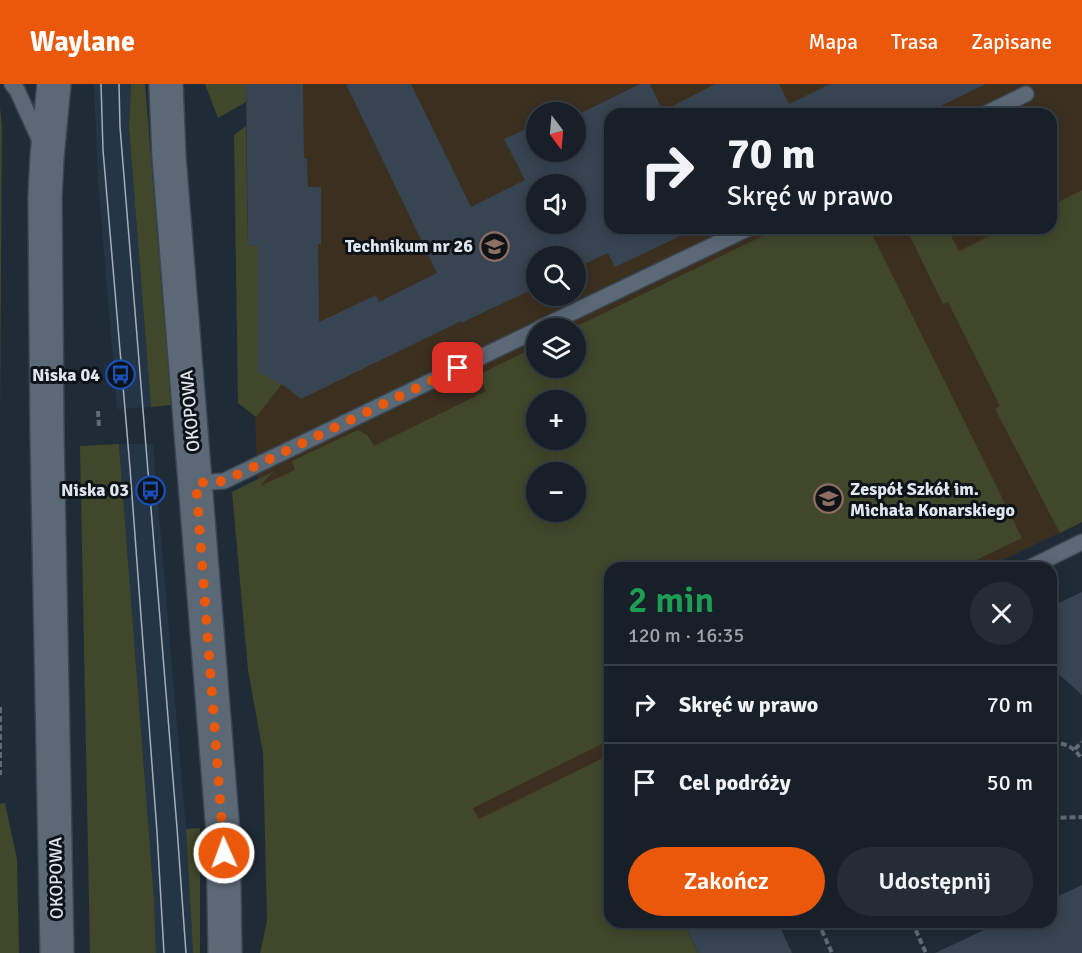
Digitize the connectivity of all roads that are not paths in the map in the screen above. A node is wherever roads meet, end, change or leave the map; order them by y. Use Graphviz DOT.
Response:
graph roads {
  1 [pos="12,84"];
  2 [pos="54,84"];
  3 [pos="166,84"];
  4 [pos="1026,94"];
  5 [pos="997,108"];
  6 [pos="47,157"];
  7 [pos="736,234"];
  8 [pos="562,318"];
  9 [pos="526,335"];
  10 [pos="196,483"];
  11 [pos="1082,542"];
  12 [pos="1041,562"];
  13 [pos="57,953"];
  14 [pos="225,953"];
  1 -- 6 [label="lane"];
  2 -- 6 [label="main road, OKOPOWA"];
  3 -- 10 [label="main road, OKOPOWA"];
  4 -- 5 [label="lane"];
  6 -- 13 [label="main road, OKOPOWA"];
  7 -- 8 [label="lane"];
  9 -- 10 [label="lane"];
  10 -- 14 [label="main road, OKOPOWA"];
  11 -- 12 [label="lane"];
}
